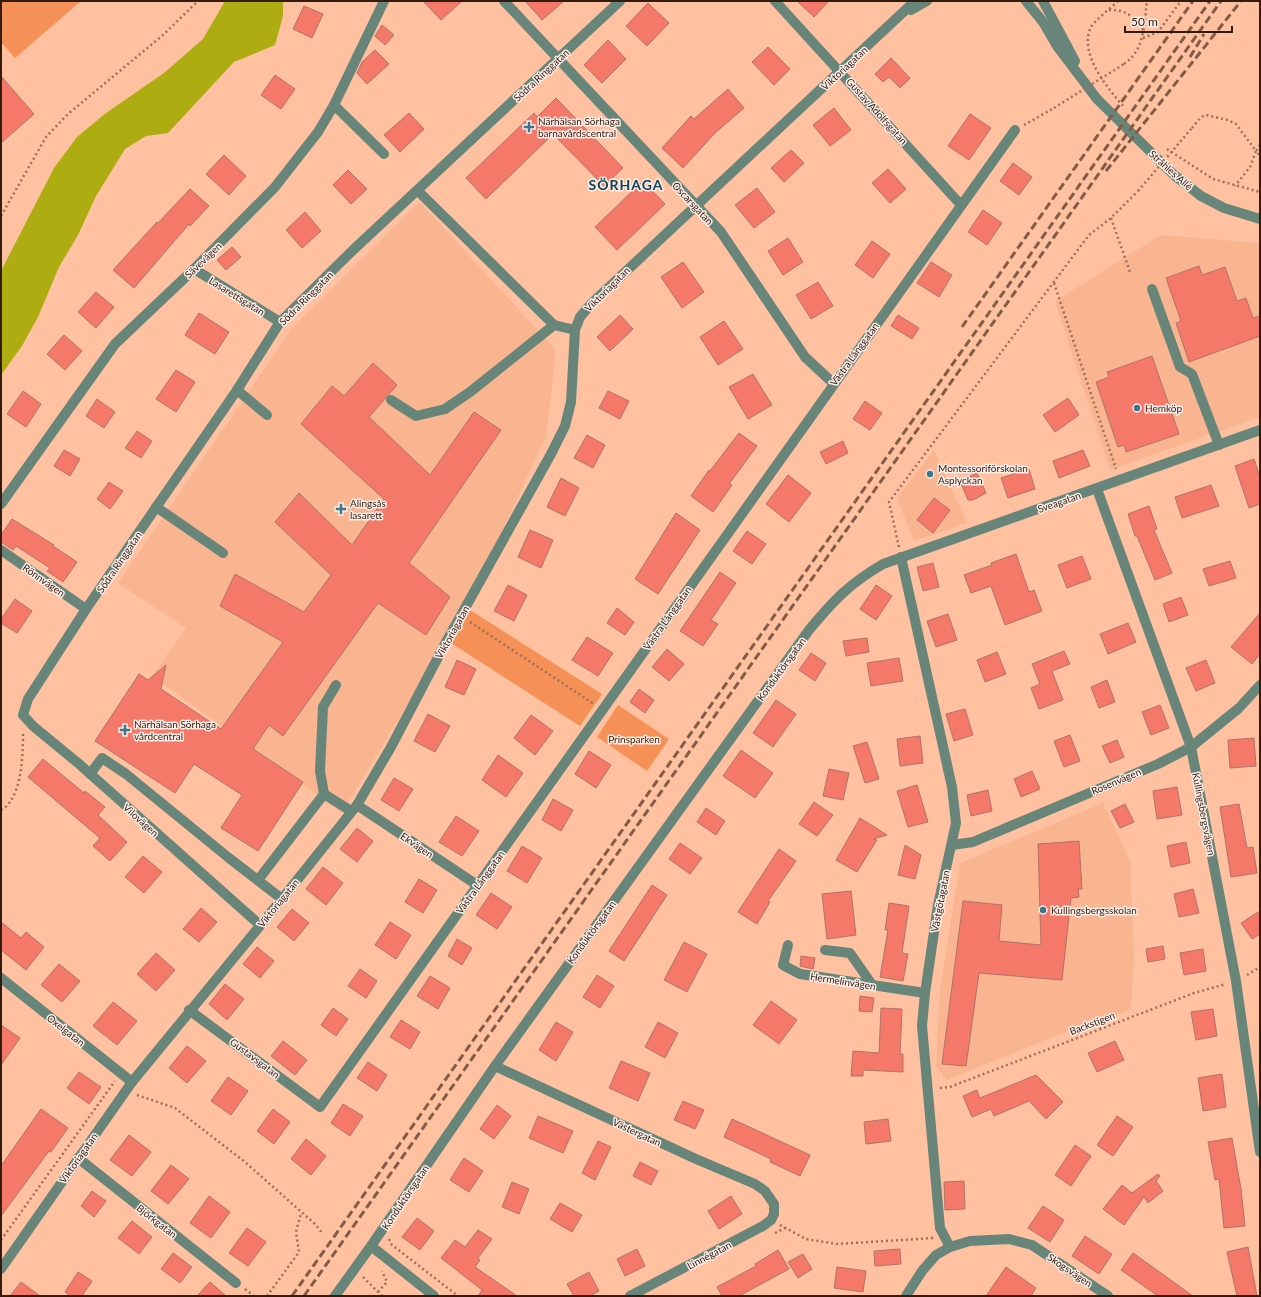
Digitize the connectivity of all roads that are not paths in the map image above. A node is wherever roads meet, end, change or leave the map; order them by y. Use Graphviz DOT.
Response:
graph roads {
  1 [pos="384,1"];
  2 [pos="504,1"];
  3 [pos="620,1"];
  4 [pos="775,1"];
  5 [pos="915,1"];
  6 [pos="927,1"];
  7 [pos="1026,1"];
  8 [pos="1043,1"];
  9 [pos="898,17"];
  10 [pos="558,59"];
  11 [pos="840,71"];
  12 [pos="1097,99"];
  13 [pos="334,105"];
  14 [pos="1015,130"];
  15 [pos="384,154"];
  16 [pos="418,191"];
  17 [pos="695,205"];
  18 [pos="961,205"];
  19 [pos="1260,219"];
  20 [pos="194,269"];
  21 [pos="1152,289"];
  22 [pos="280,322"];
  23 [pos="554,325"];
  24 [pos="575,330"];
  25 [pos="833,383"];
  26 [pos="237,390"];
  27 [pos="391,400"];
  28 [pos="267,415"];
  29 [pos="1260,430"];
  30 [pos="1219,445"];
  31 [pos="1098,488"];
  32 [pos="1,504"];
  33 [pos="156,508"];
  34 [pos="1,550"];
  35 [pos="223,553"];
  36 [pos="901,557"];
  37 [pos="859,577"];
  38 [pos="86,609"];
  39 [pos="336,685"];
  40 [pos="1260,685"];
  41 [pos="23,714"];
  42 [pos="1191,747"];
  43 [pos="90,774"];
  44 [pos="324,794"];
  45 [pos="354,808"];
  46 [pos="952,845"];
  47 [pos="258,880"];
  48 [pos="478,885"];
  49 [pos="282,899"];
  50 [pos="260,925"];
  51 [pos="788,944"];
  52 [pos="825,950"];
  53 [pos="1,978"];
  54 [pos="873,986"];
  55 [pos="925,994"];
  56 [pos="189,1010"];
  57 [pos="495,1066"];
  58 [pos="129,1085"];
  59 [pos="320,1107"];
  60 [pos="1260,1152"];
  61 [pos="78,1158"];
  62 [pos="771,1220"];
  63 [pos="372,1246"];
  64 [pos="950,1247"];
  65 [pos="1,1269"];
  66 [pos="236,1283"];
  67 [pos="335,1296"];
  68 [pos="434,1296"];
  69 [pos="630,1296"];
  70 [pos="906,1296"];
  71 [pos="1108,1296"];
  1 -- 13 [label="street, Sävevägen"];
  2 -- 10 [label="street, Oscarsgatan"];
  3 -- 10 [label="street, Södra Ringgatan"];
  4 -- 11 [label="street, Gustav Adolfsgatan"];
  5 -- 9 [label="street, Viktoriagatan"];
  6 -- 9 [label="street, Viktoriagatan"];
  7 -- 12 [label="street, Stråhles Allé"];
  8 -- 12 [label="street, Stråhles Allé"];
  9 -- 11 [label="street, Viktoriagatan"];
  10 -- 16 [label="street, Södra Ringgatan"];
  10 -- 17 [label="street, Oscarsgatan"];
  11 -- 17 [label="street, Viktoriagatan"];
  11 -- 18 [label="street, Gustav Adolfsgatan"];
  12 -- 19 [label="street, Stråhles Allé"];
  13 -- 15 [label="street"];
  13 -- 20 [label="street, Sävevägen"];
  14 -- 18 [label="street, Västra Långgatan"];
  16 -- 22 [label="street, Södra Ringgatan"];
  16 -- 23 [label="street"];
  17 -- 24 [label="street, Viktoriagatan"];
  17 -- 25 [label="street, Oscarsgatan"];
  18 -- 25 [label="street, Västra Långgatan"];
  20 -- 22 [label="street, Lasarettsgatan"];
  20 -- 32 [label="street, Sävevägen"];
  21 -- 30 [label="street"];
  22 -- 26 [label="street, Södra Ringgatan"];
  23 -- 24 [label="street"];
  23 -- 27 [label="street"];
  24 -- 45 [label="street, Viktoriagatan"];
  25 -- 48 [label="street, Västra Långgatan"];
  26 -- 28 [label="street"];
  26 -- 33 [label="street, Södra Ringgatan"];
  29 -- 30 [label="street, Sveagatan"];
  30 -- 31 [label="street, Sveagatan"];
  31 -- 36 [label="street, Sveagatan"];
  31 -- 42 [label="street, Kullingsbergsvägen"];
  33 -- 35 [label="street"];
  33 -- 38 [label="street, Södra Ringgatan"];
  34 -- 38 [label="street, Rönnvägen"];
  36 -- 37 [label="street, Sveagatan"];
  36 -- 46 [label="street, Västgötagatan"];
  37 -- 57 [label="street, Konduktörsgatan"];
  38 -- 41 [label="street, Södra Ringgatan"];
  39 -- 44 [label="street"];
  40 -- 42 [label="street, Rosenvägen"];
  41 -- 43 [label="street, Vilovägen"];
  42 -- 46 [label="street, Rosenvägen"];
  42 -- 60 [label="street, Kullingsbergsvägen"];
  43 -- 47 [label="street"];
  43 -- 50 [label="street, Vilovägen"];
  44 -- 45 [label="street, Ekvägen"];
  44 -- 47 [label="street"];
  45 -- 48 [label="street, Ekvägen"];
  45 -- 49 [label="street, Viktoriagatan"];
  46 -- 55 [label="street, Västgötagatan"];
  47 -- 49 [label="street"];
  48 -- 59 [label="street, Västra Långgatan"];
  49 -- 50 [label="street, Viktoriagatan"];
  50 -- 56 [label="street, Viktoriagatan"];
  51 -- 54 [label="street, Hermelinvägen"];
  52 -- 54 [label="street"];
  53 -- 58 [label="street, Oxelgatan"];
  54 -- 55 [label="street, Hermelinvägen"];
  55 -- 64 [label="street, Västgötagatan"];
  56 -- 58 [label="street, Viktoriagatan"];
  56 -- 59 [label="street, Gustavsgatan"];
  57 -- 62 [label="street, Västergatan"];
  57 -- 63 [label="street, Konduktörsgatan"];
  58 -- 61 [label="street, Viktoriagatan"];
  61 -- 65 [label="street, Viktoriagatan"];
  61 -- 66 [label="street, Björkgatan"];
  62 -- 69 [label="street, Linnégatan"];
  63 -- 67 [label="street, Konduktörsgatan"];
  63 -- 68 [label="street"];
  64 -- 70 [label="street"];
  64 -- 71 [label="street, Skogsvägen"];
}
